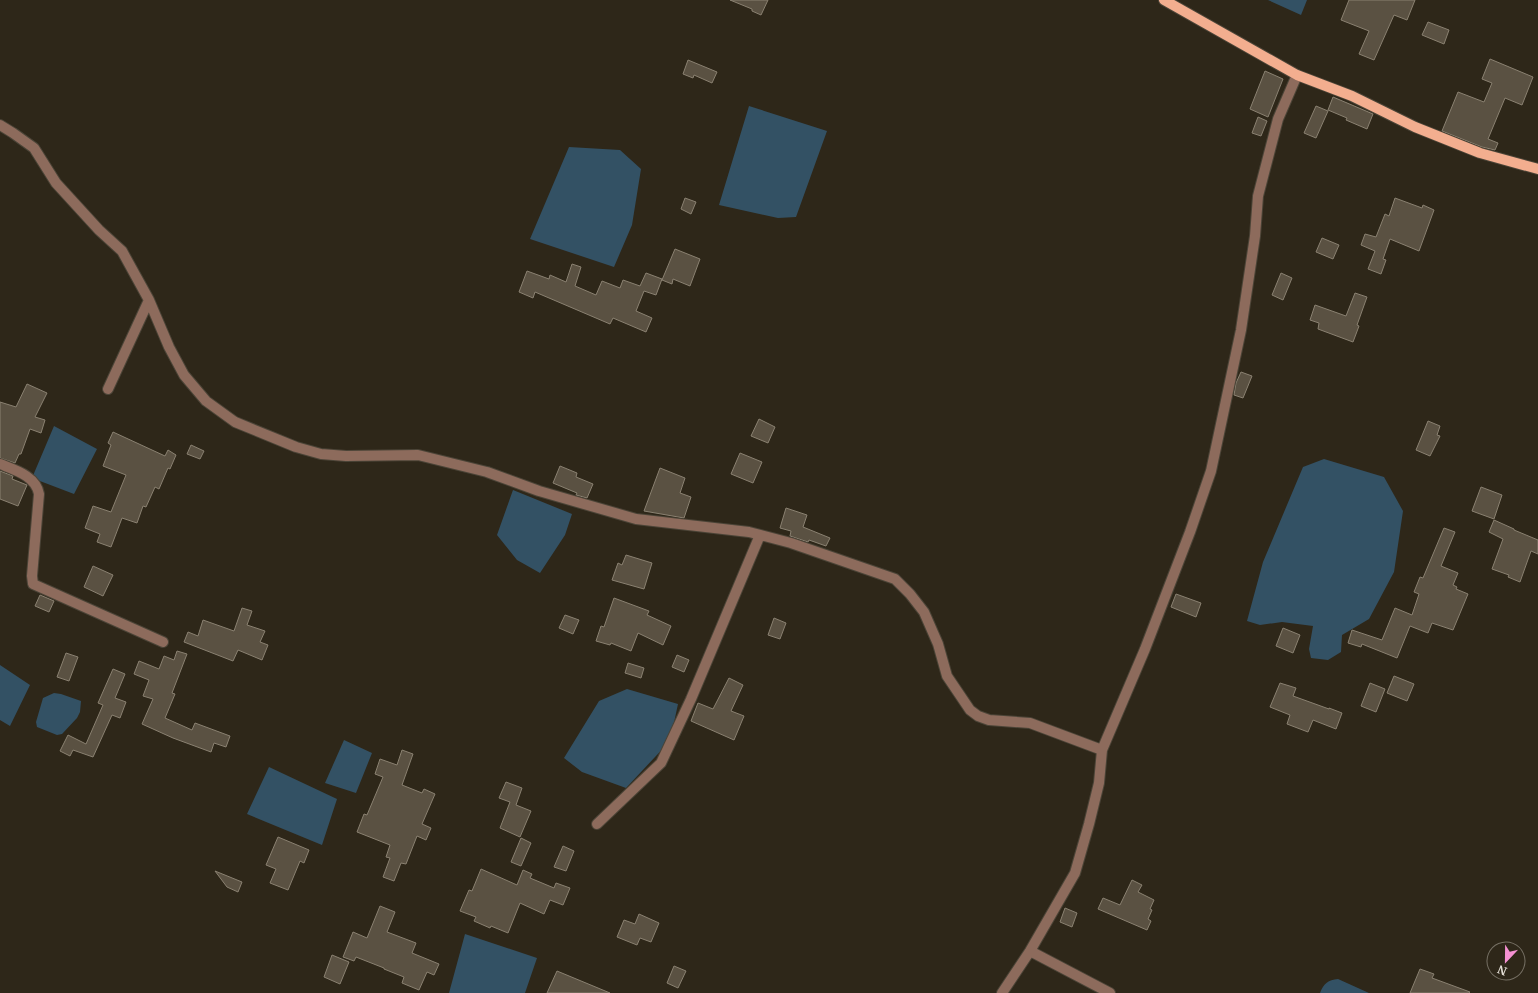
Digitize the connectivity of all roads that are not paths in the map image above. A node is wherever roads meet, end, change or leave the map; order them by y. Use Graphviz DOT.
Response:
graph roads {
  1 [pos="1164,0"];
  2 [pos="1297,75"];
  3 [pos="0,125"];
  4 [pos="1538,169"];
  5 [pos="149,300"];
  6 [pos="108,389"];
  7 [pos="0,464"];
  8 [pos="760,535"];
  9 [pos="162,642"];
  10 [pos="1102,750"];
  11 [pos="597,824"];
  12 [pos="1030,951"];
  13 [pos="1002,993"];
  14 [pos="1110,993"];
  1 -- 2 [label="main road"];
  2 -- 4 [label="main road"];
  2 -- 10 [label="street"];
  3 -- 5 [label="street"];
  5 -- 6 [label="street"];
  5 -- 8 [label="street"];
  7 -- 9 [label="street"];
  8 -- 10 [label="street"];
  8 -- 11 [label="street"];
  10 -- 12 [label="street"];
  12 -- 13 [label="street"];
  12 -- 14 [label="street"];
}
